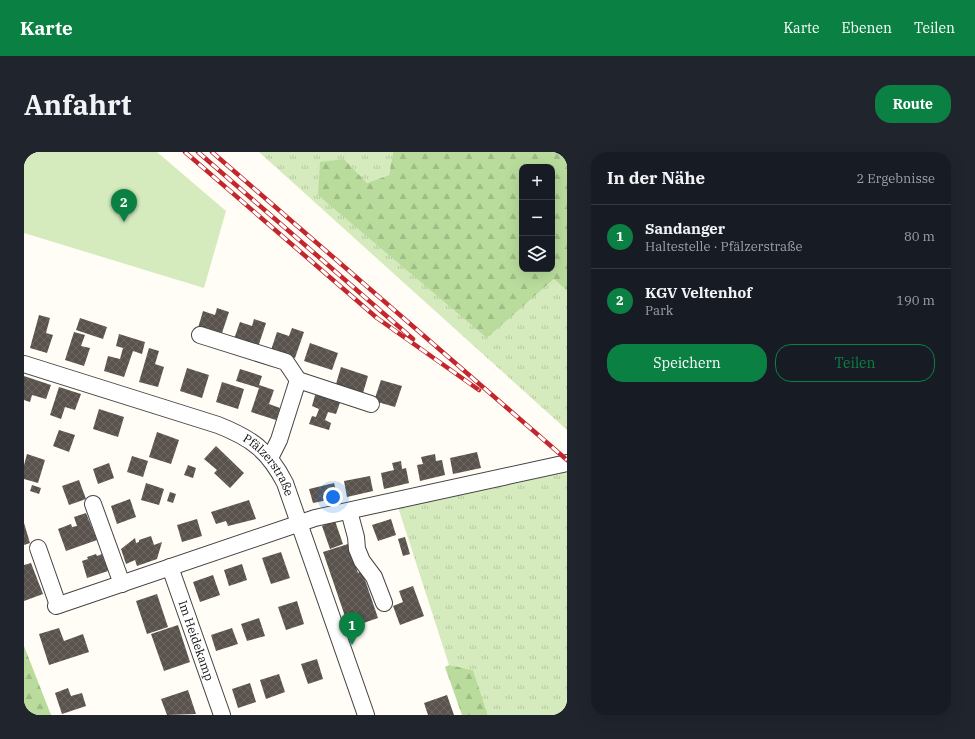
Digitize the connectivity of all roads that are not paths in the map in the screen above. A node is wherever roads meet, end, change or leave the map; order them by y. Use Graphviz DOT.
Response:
graph roads {
  1 [pos="200,335"];
  2 [pos="24,364"];
  3 [pos="298,380"];
  4 [pos="372,404"];
  5 [pos="270,458"];
  6 [pos="567,463"];
  7 [pos="93,504"];
  8 [pos="349,511"];
  9 [pos="300,523"];
  10 [pos="38,548"];
  11 [pos="170,567"];
  12 [pos="122,584"];
  13 [pos="384,603"];
  14 [pos="222,715"];
  15 [pos="366,715"];
  1 -- 3 [label="street"];
  2 -- 5 [label="street, Pfälzerstraße"];
  3 -- 4 [label="street"];
  3 -- 5 [label="street"];
  5 -- 9 [label="street, Pfälzerstraße"];
  6 -- 8 [label="street"];
  7 -- 12 [label="street"];
  8 -- 9 [label="street"];
  8 -- 13 [label="street"];
  9 -- 11 [label="street"];
  9 -- 15 [label="street, Pfälzerstraße"];
  10 -- 12 [label="street"];
  11 -- 12 [label="street"];
  11 -- 14 [label="street, Im Heidekamp"];
}
